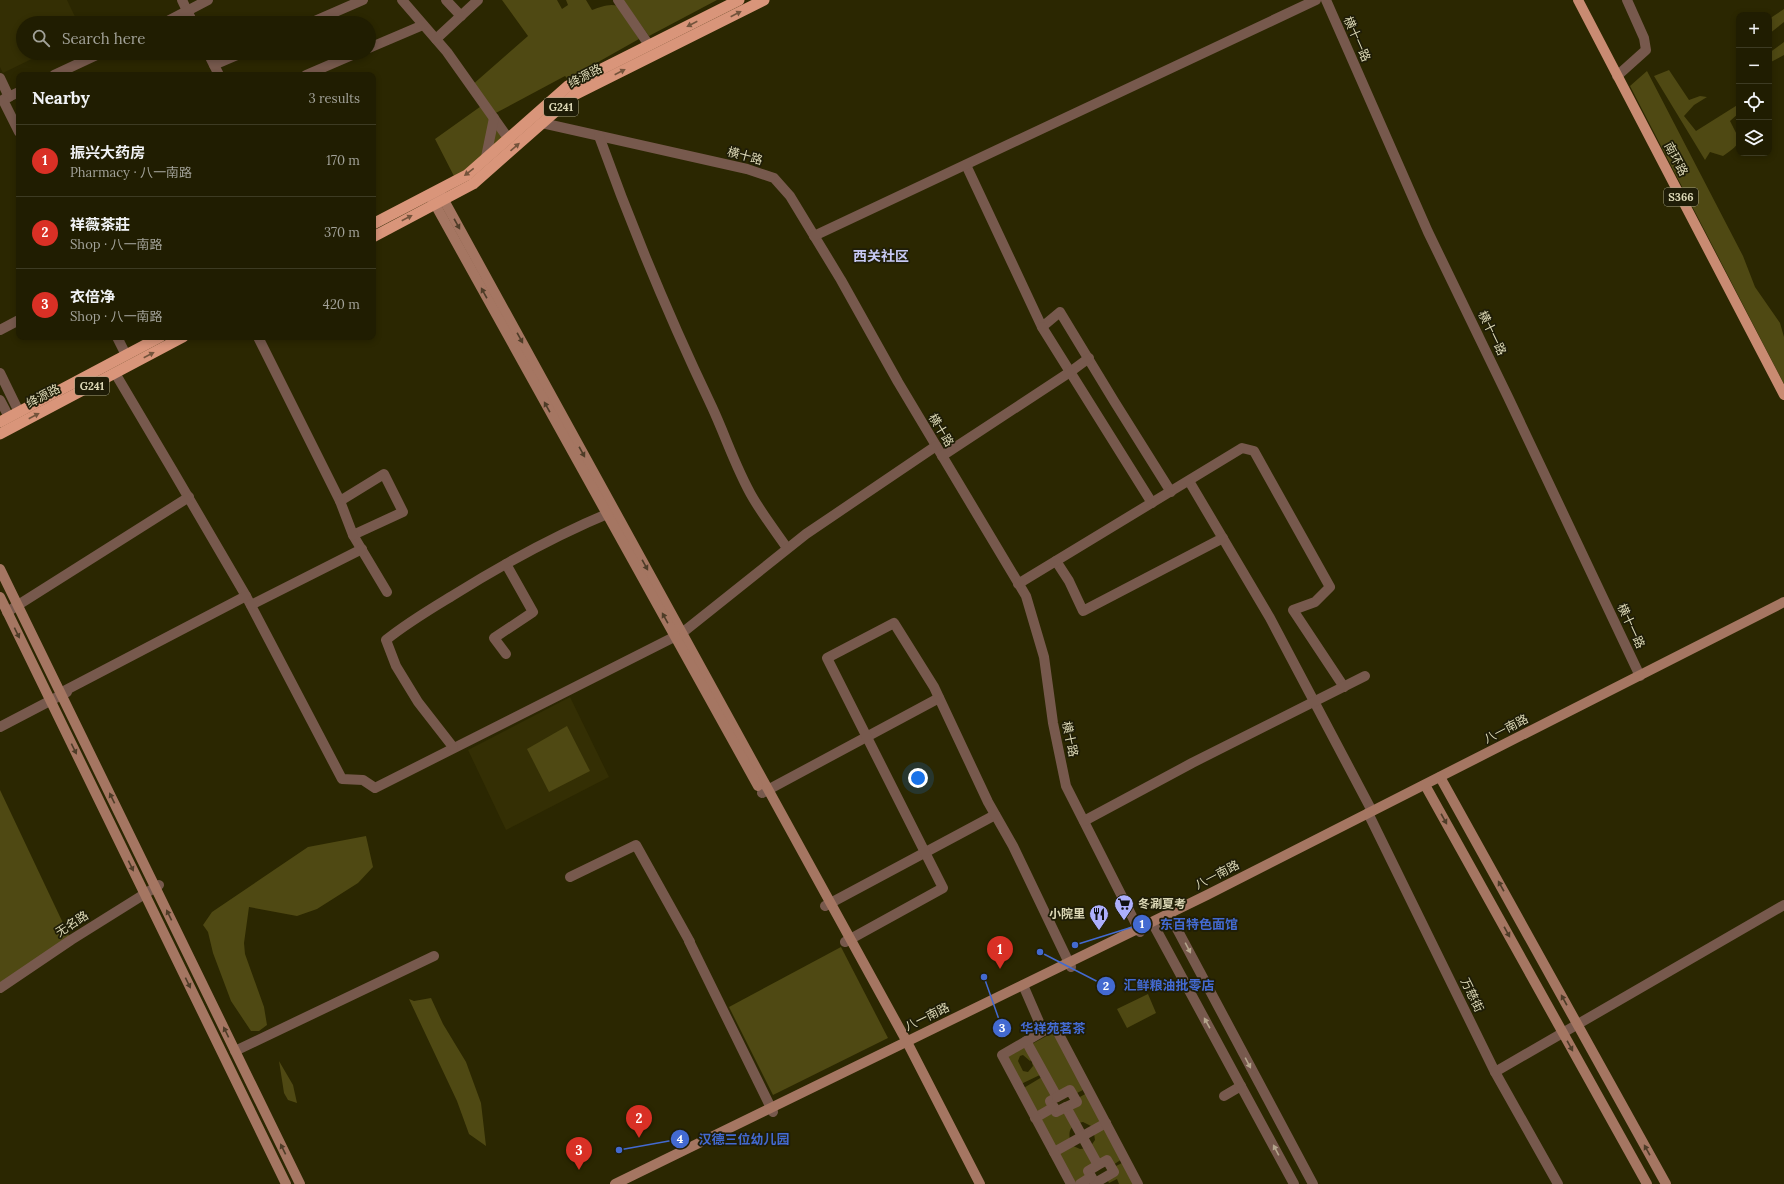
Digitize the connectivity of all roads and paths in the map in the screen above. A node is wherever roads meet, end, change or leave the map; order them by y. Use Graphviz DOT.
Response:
graph roads {
  1 [pos="182,0"];
  2 [pos="208,0"];
  3 [pos="363,0"];
  4 [pos="402,0"];
  5 [pos="446,0"];
  6 [pos="478,0"];
  7 [pos="618,0"];
  8 [pos="739,0"];
  9 [pos="764,0"];
  10 [pos="1316,0"];
  11 [pos="1326,0"];
  12 [pos="1578,0"];
  13 [pos="1627,0"];
  14 [pos="187,11"];
  15 [pos="177,16"];
  16 [pos="190,16"];
  17 [pos="326,16"];
  18 [pos="461,16"];
  19 [pos="424,25"];
  20 [pos="436,39"];
  21 [pos="376,45"];
  22 [pos="649,45"];
  23 [pos="86,60"];
  24 [pos="212,60"];
  25 [pos="226,60"];
  26 [pos="341,60"];
  27 [pos="214,65"];
  28 [pos="60,72"];
  29 [pos="218,72"];
  30 [pos="313,72"];
  31 [pos="1617,76"];
  32 [pos="0,78"];
  33 [pos="16,93"];
  34 [pos="4,99"];
  35 [pos="494,118"];
  36 [pos="542,123"];
  37 [pos="16,125"];
  38 [pos="600,136"];
  39 [pos="508,138"];
  40 [pos="486,157"];
  41 [pos="966,165"];
  42 [pos="436,197"];
  43 [pos="376,223"];
  44 [pos="376,234"];
  45 [pos="814,236"];
  46 [pos="16,322"];
  47 [pos="1042,327"];
  48 [pos="0,330"];
  49 [pos="118,340"];
  50 [pos="154,340"];
  51 [pos="177,340"];
  52 [pos="260,340"];
  53 [pos="126,355"];
  54 [pos="1089,358"];
  55 [pos="1070,372"];
  56 [pos="0,373"];
  57 [pos="115,373"];
  58 [pos="1784,395"];
  59 [pos="0,400"];
  60 [pos="19,412"];
  61 [pos="4,420"];
  62 [pos="0,434"];
  63 [pos="936,446"];
  64 [pos="942,456"];
  65 [pos="1189,481"];
  66 [pos="1171,492"];
  67 [pos="189,497"];
  68 [pos="340,501"];
  69 [pos="1152,504"];
  70 [pos="611,512"];
  71 [pos="354,535"];
  72 [pos="1222,538"];
  73 [pos="787,548"];
  74 [pos="362,549"];
  75 [pos="1056,561"];
  76 [pos="506,564"];
  77 [pos="0,568"];
  78 [pos="1018,584"];
  79 [pos="387,592"];
  80 [pos="0,598"];
  81 [pos="248,601"];
  82 [pos="1784,602"];
  83 [pos="18,605"];
  84 [pos="1784,609"];
  85 [pos="7,612"];
  86 [pos="678,635"];
  87 [pos="506,654"];
  88 [pos="1365,676"];
  89 [pos="1640,676"];
  90 [pos="1344,687"];
  91 [pos="65,692"];
  92 [pos="939,698"];
  93 [pos="50,700"];
  94 [pos="1314,702"];
  95 [pos="0,727"];
  96 [pos="866,737"];
  97 [pos="453,747"];
  98 [pos="1441,778"];
  99 [pos="1426,787"];
  100 [pos="765,791"];
  101 [pos="1370,814"];
  102 [pos="995,815"];
  103 [pos="1084,821"];
  104 [pos="925,853"];
  105 [pos="570,877"];
  106 [pos="157,886"];
  107 [pos="144,894"];
  108 [pos="828,905"];
  109 [pos="1784,905"];
  110 [pos="1170,915"];
  111 [pos="1153,924"];
  112 [pos="1140,930"];
  113 [pos="848,941"];
  114 [pos="434,956"];
  115 [pos="1070,965"];
  116 [pos="0,988"];
  117 [pos="1024,988"];
  118 [pos="1577,1024"];
  119 [pos="1043,1032"];
  120 [pos="1563,1033"];
  121 [pos="1026,1041"];
  122 [pos="905,1045"];
  123 [pos="235,1052"];
  124 [pos="1495,1072"];
  125 [pos="1241,1086"];
  126 [pos="1088,1089"];
  127 [pos="1224,1096"];
  128 [pos="1056,1097"];
  129 [pos="1074,1097"];
  130 [pos="1054,1107"];
  131 [pos="1066,1107"];
  132 [pos="772,1110"];
  133 [pos="1036,1118"];
  134 [pos="1106,1123"];
  135 [pos="1082,1136"];
  136 [pos="1054,1152"];
  137 [pos="1125,1160"];
  138 [pos="1098,1165"];
  139 [pos="1111,1168"];
  140 [pos="1092,1177"];
  141 [pos="1105,1181"];
  142 [pos="286,1184"];
  143 [pos="300,1184"];
  144 [pos="616,1184"];
  145 [pos="627,1184"];
  146 [pos="973,1184"];
  147 [pos="980,1184"];
  148 [pos="1071,1184"];
  149 [pos="1080,1184"];
  150 [pos="1138,1184"];
  151 [pos="1294,1184"];
  152 [pos="1312,1184"];
  153 [pos="1558,1184"];
  154 [pos="1647,1184"];
  155 [pos="1666,1184"];
  1 -- 14 [label="street"];
  2 -- 14 [label="street"];
  3 -- 17 [label="street"];
  4 -- 19 [label="street"];
  5 -- 18 [label="street"];
  6 -- 18 [label="street"];
  7 -- 22 [label="street"];
  8 -- 22 [label="highway, 绛源路 / G241, one-way"];
  36 -- 9 [label="highway, 绛源路 / G241, one-way"];
  10 -- 41 [label="street"];
  11 -- 89 [label="street, 横十一路"];
  12 -- 31 [label="main road, 南环路 / S366"];
  13 -- 31 [label="street"];
  14 -- 15 [label="street"];
  14 -- 16 [label="street"];
  18 -- 20 [label="street"];
  19 -- 20 [label="street"];
  19 -- 21 [label="street"];
  20 -- 35 [label="street"];
  22 -- 39 [label="highway, 绛源路 / G241"];
  23 -- 28 [label="street"];
  24 -- 27 [label="street"];
  25 -- 27 [label="street"];
  26 -- 30 [label="street"];
  27 -- 29 [label="street"];
  31 -- 58 [label="main road, 南环路 / S366"];
  32 -- 34 [label="street"];
  33 -- 34 [label="street"];
  34 -- 37 [label="street"];
  35 -- 39 [label="street"];
  35 -- 40 [label="street"];
  36 -- 38 [label="street, 横十路"];
  42 -- 36 [label="highway, 绛源路 / G241, one-way"];
  38 -- 45 [label="street, 横十路"];
  38 -- 73 [label="street"];
  39 -- 40 [label="highway, 绛源路 / G241"];
  40 -- 42 [label="highway, 绛源路 / G241, one-way"];
  41 -- 45 [label="street"];
  41 -- 47 [label="street"];
  42 -- 43 [label="highway, 绛源路 / G241"];
  44 -- 42 [label="highway, 绛源路 / G241, one-way"];
  42 -- 70 [label="main road"];
  45 -- 63 [label="street, 横十路"];
  46 -- 48 [label="street"];
  47 -- 54 [label="street"];
  47 -- 55 [label="street"];
  49 -- 53 [label="street"];
  50 -- 53 [label="highway, 绛源路 / G241"];
  57 -- 51 [label="highway, 绛源路 / G241, one-way"];
  52 -- 68 [label="street"];
  53 -- 60 [label="highway, 绛源路 / G241"];
  54 -- 55 [label="street"];
  54 -- 66 [label="street"];
  55 -- 64 [label="street"];
  55 -- 69 [label="street"];
  56 -- 60 [label="street"];
  62 -- 57 [label="highway, 绛源路 / G241, one-way"];
  57 -- 67 [label="street"];
  59 -- 61 [label="street"];
  60 -- 61 [label="highway, 绛源路 / G241"];
  63 -- 64 [label="street, 横十路"];
  63 -- 73 [label="street"];
  64 -- 78 [label="street, 横十路"];
  65 -- 66 [label="street"];
  65 -- 72 [label="street, 万慈街"];
  65 -- 90 [label="street"];
  66 -- 69 [label="street"];
  67 -- 81 [label="street"];
  67 -- 83 [label="street"];
  68 -- 71 [label="street"];
  68 -- 71 [label="street"];
  69 -- 75 [label="street"];
  70 -- 76 [label="street"];
  70 -- 86 [label="main road"];
  71 -- 74 [label="street"];
  72 -- 75 [label="street"];
  72 -- 94 [label="street, 万慈街"];
  73 -- 86 [label="street"];
  74 -- 79 [label="street"];
  74 -- 81 [label="street"];
  75 -- 78 [label="street"];
  76 -- 87 [label="street"];
  76 -- 97 [label="street"];
  77 -- 83 [label="main road"];
  78 -- 103 [label="street, 横十路"];
  80 -- 85 [label="main road"];
  81 -- 91 [label="street"];
  81 -- 97 [label="street"];
  82 -- 89 [label="main road, 八一南路"];
  83 -- 85 [label="street"];
  83 -- 91 [label="main road"];
  84 -- 98 [label="main road, 八一南路"];
  85 -- 93 [label="main road, one-way"];
  86 -- 97 [label="street"];
  86 -- 100 [label="main road"];
  88 -- 90 [label="street"];
  89 -- 98 [label="main road, 八一南路"];
  90 -- 94 [label="street"];
  91 -- 93 [label="street"];
  106 -- 91 [label="main road, one-way"];
  92 -- 96 [label="street"];
  92 -- 96 [label="street"];
  92 -- 102 [label="street"];
  93 -- 95 [label="street"];
  93 -- 107 [label="main road, one-way"];
  94 -- 101 [label="street, 万慈街"];
  94 -- 103 [label="street"];
  96 -- 100 [label="street"];
  96 -- 104 [label="street"];
  98 -- 99 [label="main road, 八一南路"];
  118 -- 98 [label="main road, one-way"];
  99 -- 101 [label="main road, 八一南路"];
  99 -- 120 [label="main road, one-way"];
  100 -- 108 [label="main road"];
  101 -- 110 [label="main road, 八一南路"];
  101 -- 124 [label="street, 万慈街"];
  102 -- 104 [label="street"];
  102 -- 115 [label="street"];
  103 -- 112 [label="street, 横十路"];
  104 -- 108 [label="street"];
  104 -- 113 [label="street"];
  105 -- 132 [label="street"];
  106 -- 107 [label="street, 无名路"];
  123 -- 106 [label="main road, one-way"];
  107 -- 116 [label="street, 无名路"];
  107 -- 142 [label="main road, one-way"];
  108 -- 113 [label="main road"];
  109 -- 118 [label="street"];
  110 -- 111 [label="main road, 八一南路"];
  110 -- 152 [label="street, one-way"];
  111 -- 112 [label="main road, 八一南路"];
  125 -- 111 [label="street, one-way"];
  112 -- 115 [label="main road, 八一南路"];
  113 -- 122 [label="main road"];
  114 -- 123 [label="street"];
  115 -- 117 [label="main road, 八一南路"];
  117 -- 119 [label="street"];
  117 -- 122 [label="main road, 八一南路"];
  118 -- 120 [label="street"];
  155 -- 118 [label="main road, one-way"];
  119 -- 121 [label="street"];
  119 -- 126 [label="street"];
  120 -- 124 [label="street"];
  120 -- 154 [label="main road, one-way"];
  121 -- 128 [label="street"];
  121 -- 133 [label="street"];
  122 -- 132 [label="main road, 八一南路"];
  122 -- 146 [label="main road"];
  122 -- 147 [label="main road"];
  143 -- 123 [label="main road, one-way"];
  124 -- 153 [label="street, 万慈街"];
  125 -- 127 [label="street"];
  151 -- 125 [label="street, one-way"];
  126 -- 129 [label="street"];
  126 -- 134 [label="street"];
  128 -- 129 [label="street"];
  128 -- 130 [label="street"];
  129 -- 131 [label="street"];
  130 -- 131 [label="street"];
  130 -- 133 [label="street"];
  131 -- 135 [label="street"];
  132 -- 144 [label="main road, 八一南路"];
  132 -- 145 [label="main road, 八一南路"];
  133 -- 136 [label="street"];
  134 -- 135 [label="street"];
  134 -- 137 [label="street"];
  135 -- 136 [label="street"];
  135 -- 138 [label="street"];
  136 -- 148 [label="street"];
  137 -- 139 [label="street"];
  137 -- 150 [label="street"];
  138 -- 139 [label="street"];
  138 -- 140 [label="street"];
  139 -- 141 [label="street"];
  140 -- 141 [label="street"];
  140 -- 149 [label="street"];
}
